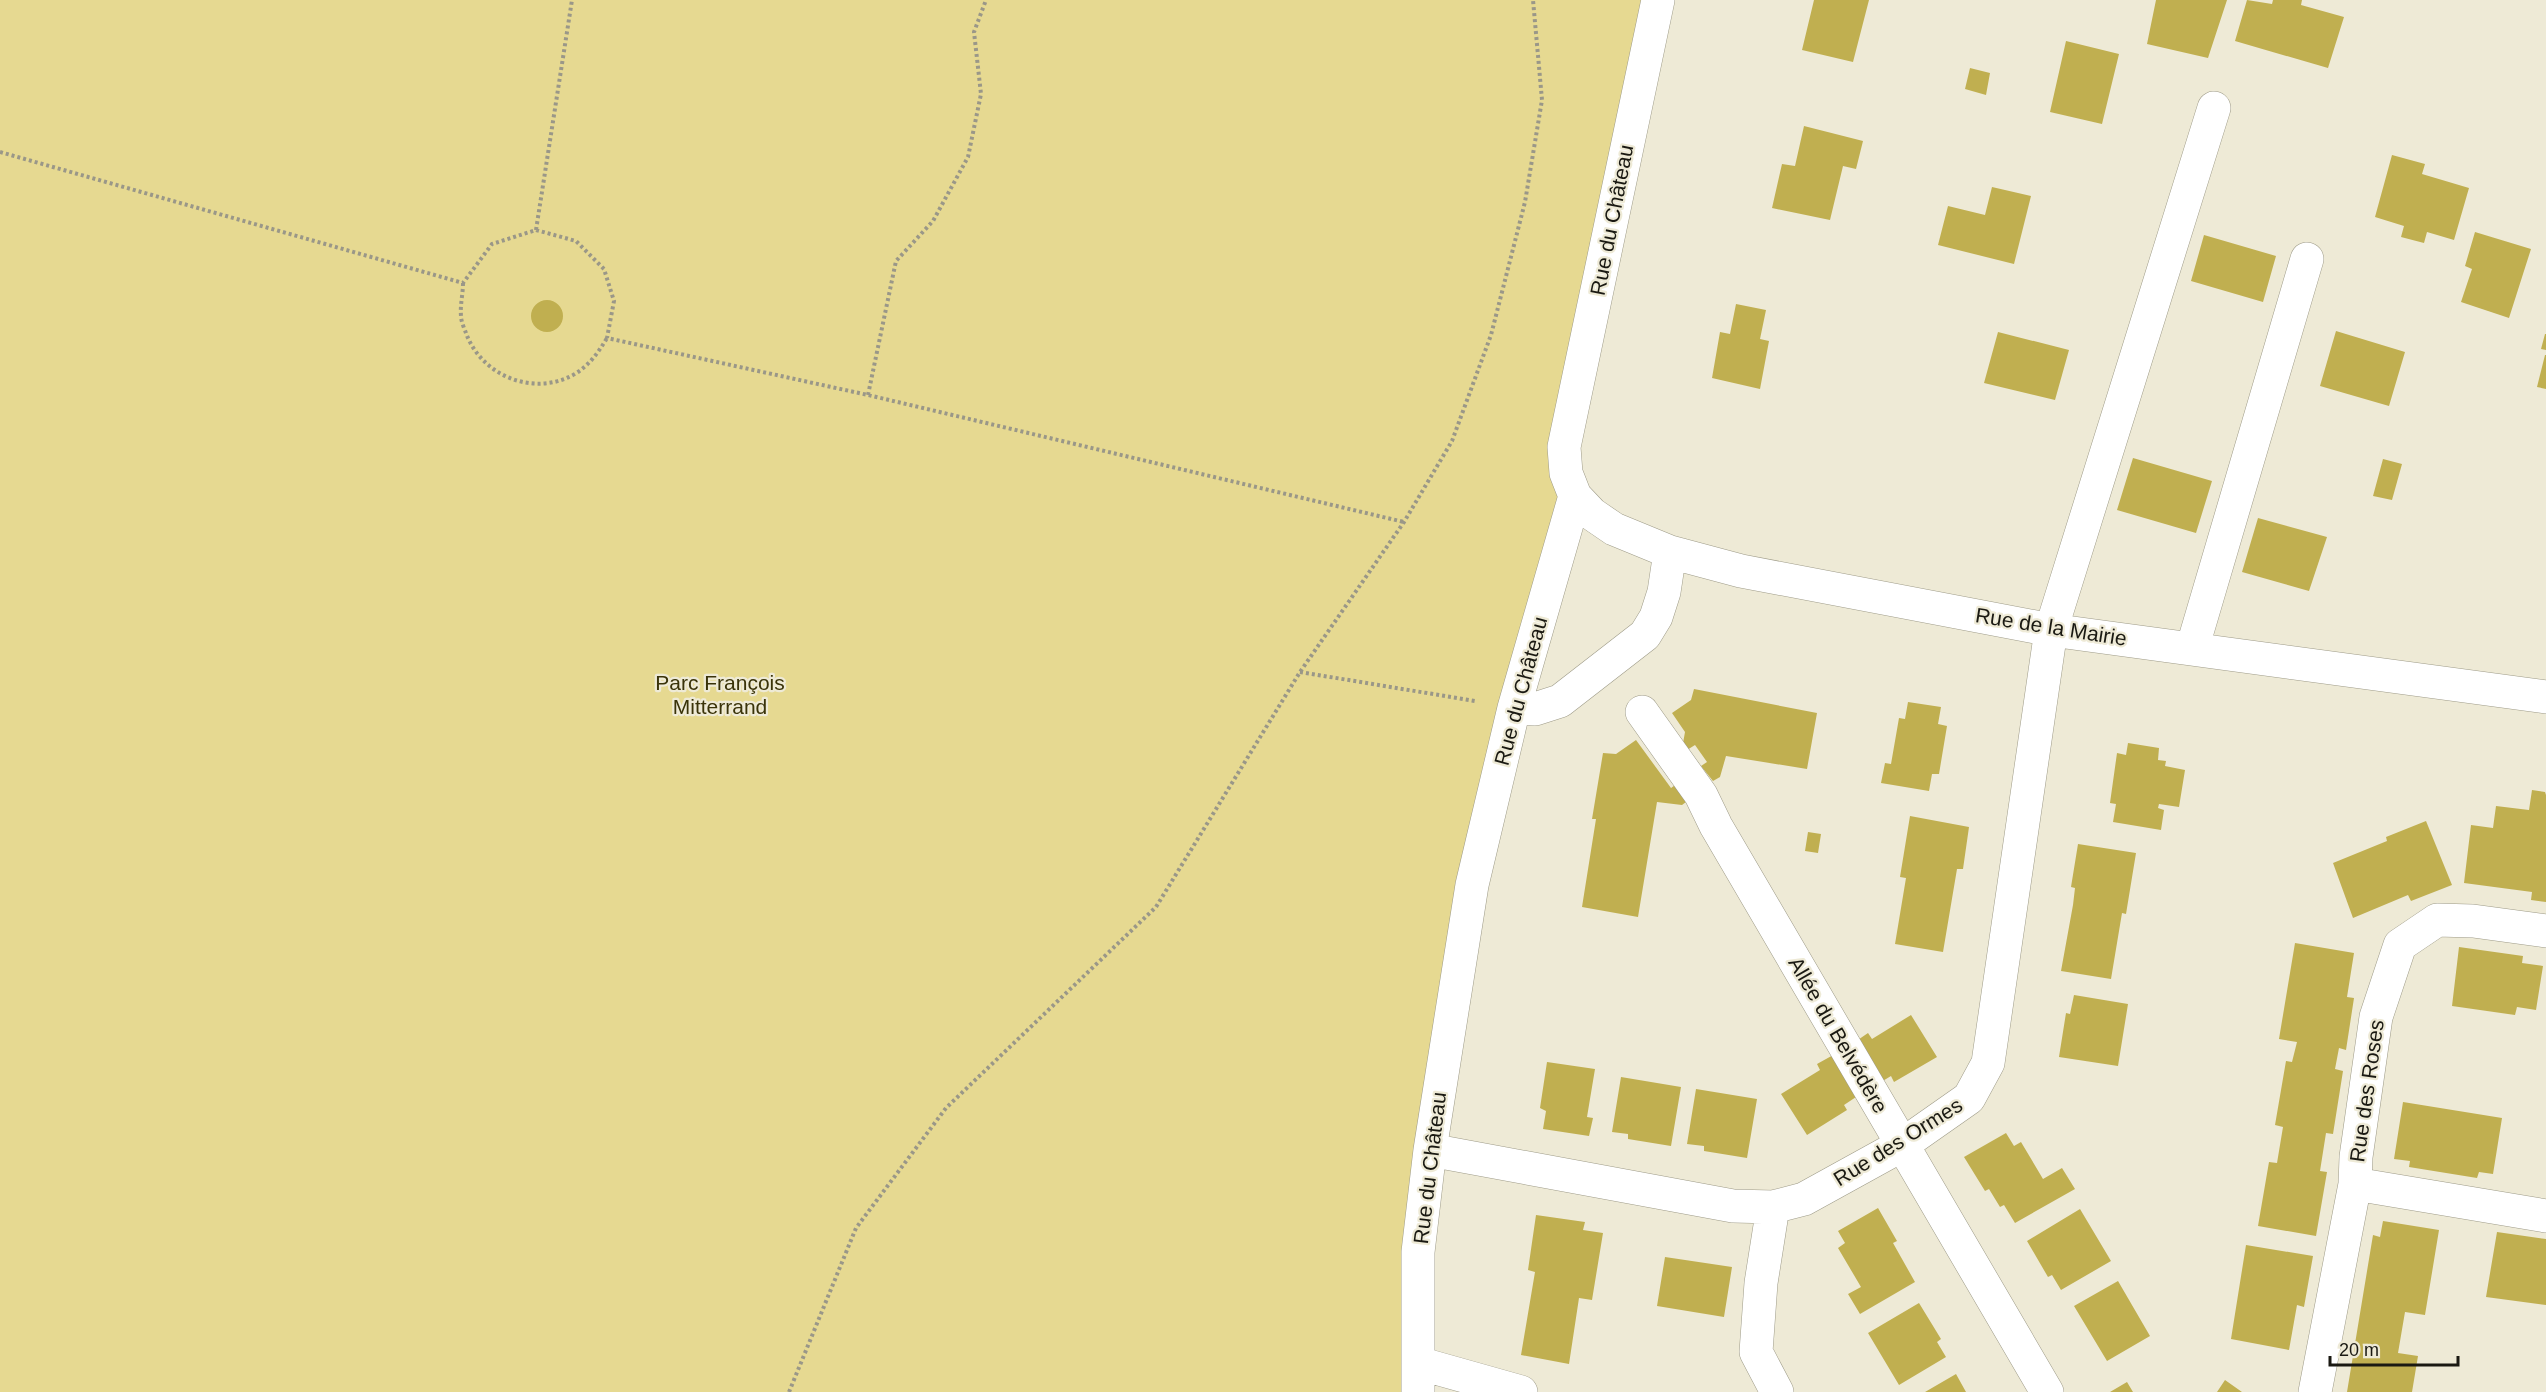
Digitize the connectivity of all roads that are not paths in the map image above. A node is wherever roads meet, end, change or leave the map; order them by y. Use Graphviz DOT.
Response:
graph roads {
  1 [pos="1658,0"];
  2 [pos="2214,108"];
  3 [pos="2307,259"];
  4 [pos="1575,496"];
  5 [pos="1670,552"];
  6 [pos="2051,630"];
  7 [pos="2192,649"];
  8 [pos="2546,697"];
  9 [pos="1514,708"];
  10 [pos="1642,712"];
  11 [pos="2546,931"];
  12 [pos="1902,1145"];
  13 [pos="1430,1150"];
  14 [pos="2355,1184"];
  15 [pos="1773,1208"];
  16 [pos="2546,1216"];
  17 [pos="1418,1378"];
  18 [pos="1521,1392"];
  19 [pos="1777,1392"];
  20 [pos="2047,1392"];
  21 [pos="2316,1392"];
  1 -- 4 [label="street, Rue du Château"];
  2 -- 6 [label="street, Rue des Ormes"];
  3 -- 7 [label="street"];
  4 -- 5 [label="street, Rue de la Mairie"];
  4 -- 9 [label="street, Rue du Château"];
  5 -- 6 [label="street, Rue de la Mairie"];
  5 -- 9 [label="street"];
  6 -- 7 [label="street, Rue de la Mairie"];
  6 -- 12 [label="street, Rue des Ormes"];
  7 -- 8 [label="street, Rue de la Mairie"];
  9 -- 13 [label="street, Rue du Château"];
  10 -- 12 [label="street, Allée du Belvédère"];
  11 -- 14 [label="street, Rue des Roses"];
  12 -- 15 [label="street, Rue des Ormes"];
  12 -- 20 [label="street, Allée du Belvédère"];
  13 -- 15 [label="street, Rue des Ormes"];
  13 -- 17 [label="street, Rue du Château"];
  14 -- 16 [label="street"];
  14 -- 21 [label="street, Rue des Roses"];
  15 -- 19 [label="street"];
  17 -- 18 [label="street"];
}
